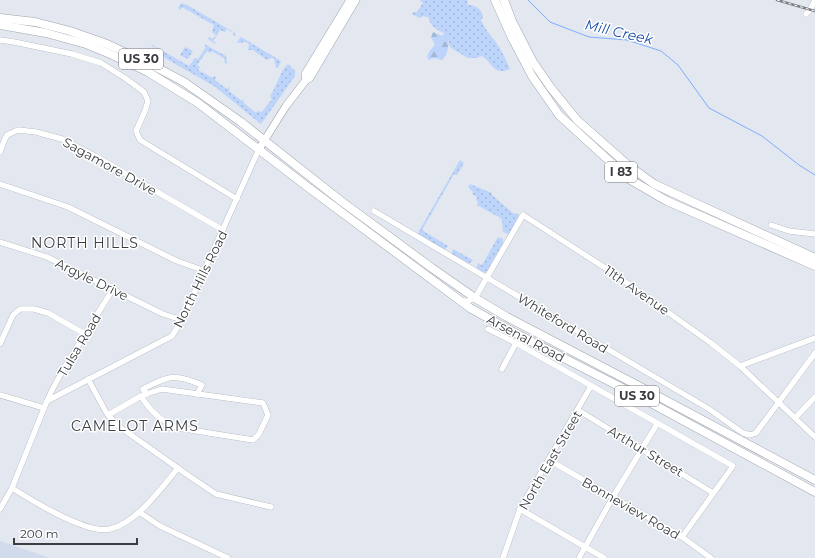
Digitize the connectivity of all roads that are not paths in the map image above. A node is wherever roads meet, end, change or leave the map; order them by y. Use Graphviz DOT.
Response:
graph roads {
  1 [pos="350,0"];
  2 [pos="356,0"];
  3 [pos="495,0"];
  4 [pos="504,0"];
  5 [pos="815,0"];
  6 [pos="806,14"];
  7 [pos="0,17"];
  8 [pos="0,26"];
  9 [pos="0,40"];
  10 [pos="306,80"];
  11 [pos="264,140"];
  12 [pos="259,149"];
  13 [pos="0,152"];
  14 [pos="0,184"];
  15 [pos="236,199"];
  16 [pos="374,211"];
  17 [pos="771,224"];
  18 [pos="223,230"];
  19 [pos="815,234"];
  20 [pos="0,242"];
  21 [pos="815,258"];
  22 [pos="815,266"];
  23 [pos="205,271"];
  24 [pos="486,278"];
  25 [pos="113,289"];
  26 [pos="475,298"];
  27 [pos="460,301"];
  28 [pos="182,320"];
  29 [pos="488,329"];
  30 [pos="85,334"];
  31 [pos="815,338"];
  32 [pos="516,343"];
  33 [pos="0,344"];
  34 [pos="815,353"];
  35 [pos="740,366"];
  36 [pos="502,369"];
  37 [pos="88,379"];
  38 [pos="591,386"];
  39 [pos="197,394"];
  40 [pos="0,395"];
  41 [pos="144,395"];
  42 [pos="815,397"];
  43 [pos="47,401"];
  44 [pos="779,402"];
  45 [pos="44,408"];
  46 [pos="578,410"];
  47 [pos="108,415"];
  48 [pos="796,417"];
  49 [pos="657,424"];
  50 [pos="815,437"];
  51 [pos="643,449"];
  52 [pos="549,460"];
  53 [pos="178,468"];
  54 [pos="815,480"];
  55 [pos="12,488"];
  56 [pos="815,492"];
  57 [pos="714,493"];
  58 [pos="613,497"];
  59 [pos="271,507"];
  60 [pos="0,509"];
  61 [pos="520,509"];
  62 [pos="139,512"];
  63 [pos="682,537"];
  64 [pos="586,547"];
  65 [pos="228,558"];
  66 [pos="503,558"];
  67 [pos="579,558"];
  68 [pos="604,558"];
  69 [pos="711,558"];
  1 -- 10 [label="main road, North Hills Road"];
  2 -- 10 [label="main road, North Hills Road"];
  3 -- 22 [label="highway, I 83"];
  4 -- 21 [label="highway, I 83"];
  5 -- 6 [label="street"];
  7 -- 11 [label="highway, US 30"];
  8 -- 12 [label="highway, US 30"];
  9 -- 15 [label="street"];
  10 -- 11 [label="main road, North Hills Road"];
  11 -- 12 [label="main road, North Hills Road"];
  11 -- 26 [label="highway, Arsenal Road / US 30"];
  12 -- 15 [label="street, North Hills Road"];
  12 -- 27 [label="highway, Arsenal Road / US 30"];
  13 -- 18 [label="street, Sagamore Drive"];
  14 -- 23 [label="street"];
  15 -- 18 [label="street, North Hills Road"];
  16 -- 24 [label="street, Whiteford Road"];
  17 -- 19 [label="street"];
  18 -- 23 [label="street, North Hills Road"];
  20 -- 25 [label="street, Argyle Drive"];
  23 -- 28 [label="street, North Hills Road"];
  24 -- 26 [label="street, 11th Avenue"];
  24 -- 35 [label="street, 11th Avenue"];
  24 -- 44 [label="street, Whiteford Road"];
  25 -- 28 [label="street, Argyle Drive"];
  25 -- 30 [label="street, Tulsa Road"];
  26 -- 27 [label="street"];
  26 -- 54 [label="highway, Arsenal Road / US 30"];
  27 -- 56 [label="highway, Arsenal Road / US 30"];
  28 -- 37 [label="street, North Hills Road"];
  29 -- 32 [label="street"];
  30 -- 33 [label="street"];
  30 -- 43 [label="street, Tulsa Road"];
  31 -- 35 [label="street"];
  32 -- 36 [label="street"];
  32 -- 38 [label="street"];
  34 -- 44 [label="street"];
  35 -- 44 [label="street, 11th Avenue"];
  37 -- 43 [label="street, North Hills Road"];
  37 -- 47 [label="street"];
  38 -- 46 [label="street, North East Street"];
  38 -- 49 [label="street"];
  39 -- 41 [label="street"];
  39 -- 41 [label="street"];
  39 -- 41 [label="street"];
  40 -- 45 [label="street"];
  41 -- 47 [label="street"];
  42 -- 48 [label="street"];
  43 -- 45 [label="street"];
  44 -- 48 [label="street, 11th Avenue"];
  45 -- 55 [label="street"];
  46 -- 51 [label="street, Arthur Street"];
  46 -- 52 [label="street, North East Street"];
  47 -- 53 [label="street"];
  48 -- 50 [label="street, 11th Avenue"];
  49 -- 51 [label="street"];
  49 -- 57 [label="street"];
  51 -- 57 [label="street, Arthur Street"];
  51 -- 58 [label="street"];
  52 -- 58 [label="street, Bonneview Road"];
  52 -- 61 [label="street, North East Street"];
  53 -- 59 [label="street"];
  53 -- 62 [label="street"];
  55 -- 60 [label="street"];
  55 -- 62 [label="street"];
  57 -- 63 [label="street"];
  58 -- 63 [label="street, Bonneview Road"];
  58 -- 64 [label="street"];
  61 -- 64 [label="street"];
  61 -- 66 [label="street, North East Street"];
  62 -- 65 [label="street"];
  63 -- 69 [label="street, Bonneview Road"];
  64 -- 67 [label="street"];
  64 -- 68 [label="street"];
}
